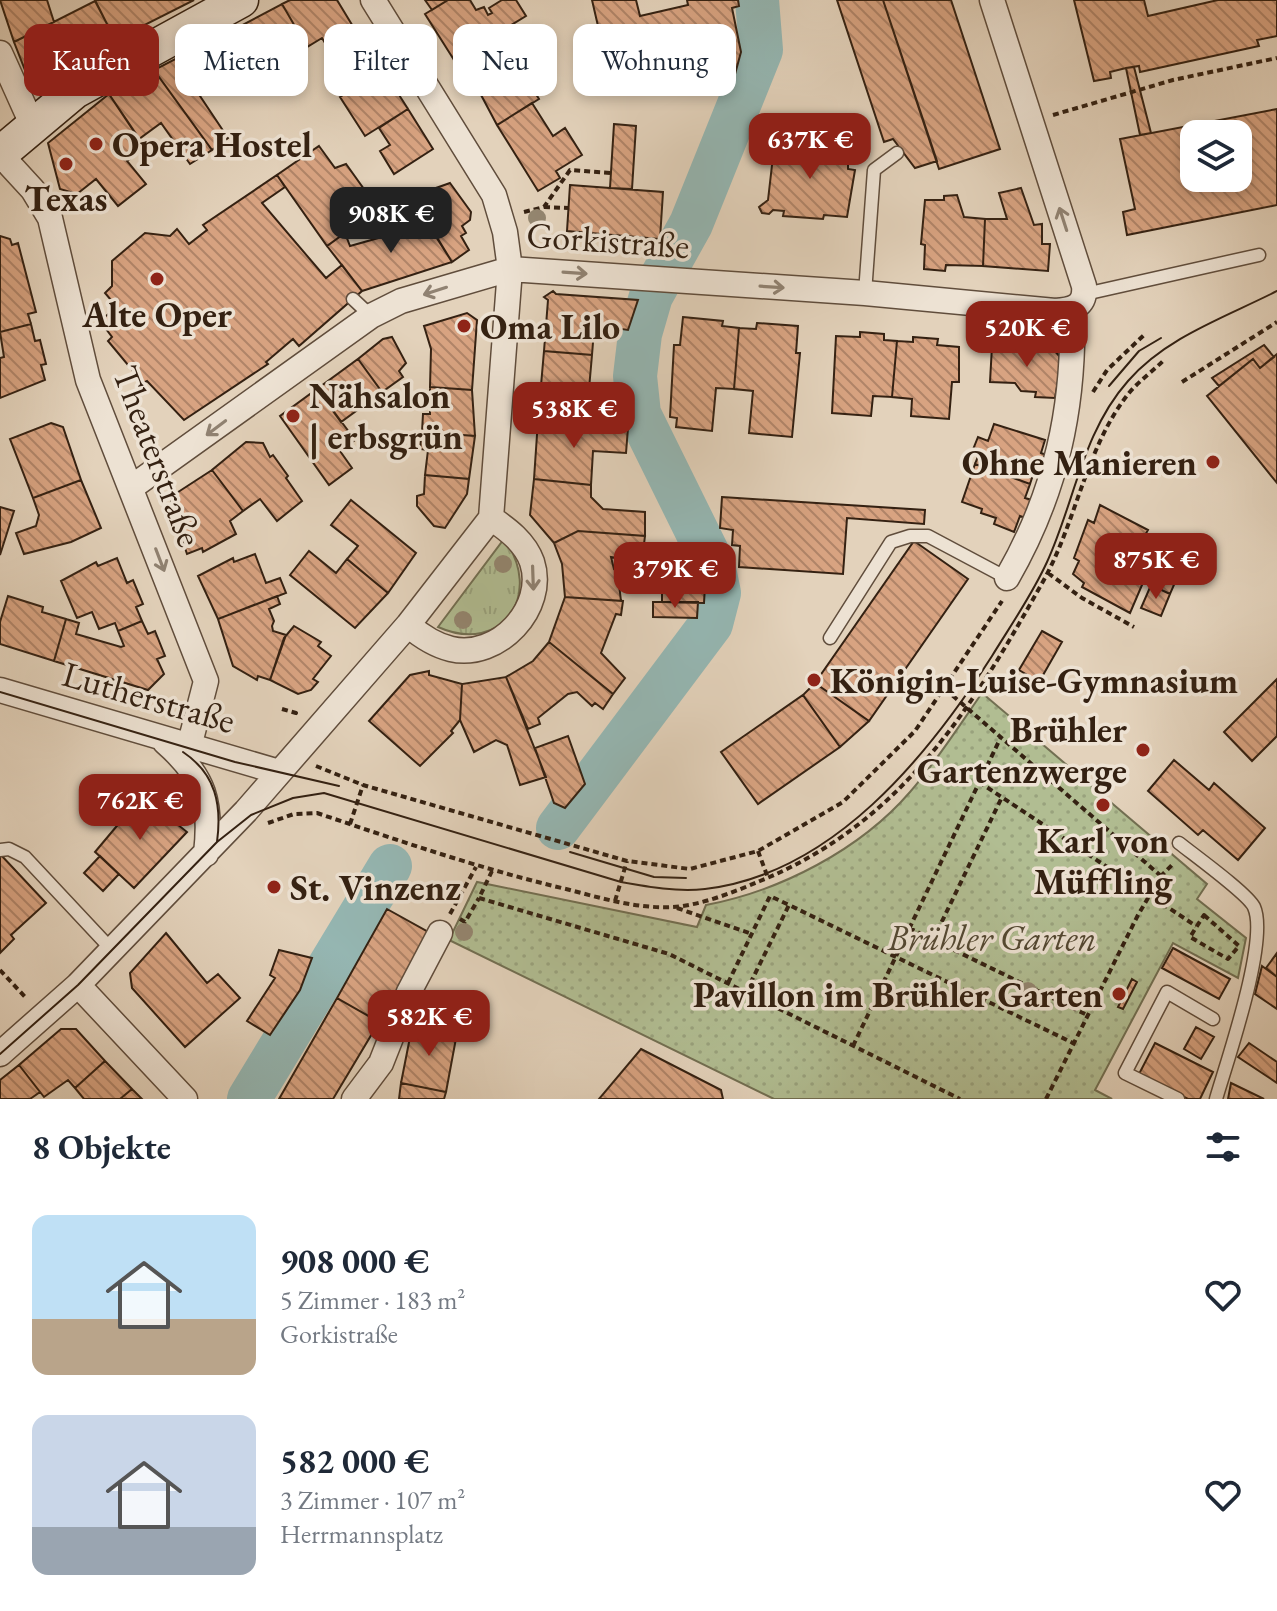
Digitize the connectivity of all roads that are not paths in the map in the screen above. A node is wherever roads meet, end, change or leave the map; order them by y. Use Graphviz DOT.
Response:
graph roads {
  1 [pos="241,0"];
  2 [pos="373,0"];
  3 [pos="992,0"];
  4 [pos="0,53"];
  5 [pos="32,124"];
  6 [pos="897,153"];
  7 [pos="0,154"];
  8 [pos="1259,255"];
  9 [pos="510,269"];
  10 [pos="865,293"];
  11 [pos="353,299"];
  12 [pos="1078,302"];
  13 [pos="371,316"];
  14 [pos="132,487"];
  15 [pos="491,518"];
  16 [pos="1007,578"];
  17 [pos="408,625"];
  18 [pos="830,638"];
  19 [pos="0,690"];
  20 [pos="160,738"];
  21 [pos="189,747"];
  22 [pos="279,772"];
  23 [pos="1179,843"];
  24 [pos="0,850"];
  25 [pos="206,854"];
  26 [pos="445,923"];
  27 [pos="112,950"];
  28 [pos="78,985"];
  29 [pos="1213,1019"];
  30 [pos="0,1054"];
  31 [pos="381,1063"];
  32 [pos="185,1099"];
  33 [pos="354,1099"];
  34 [pos="378,1099"];
  35 [pos="1178,1099"];
  36 [pos="1216,1099"];
  1 -- 5 [label="street"];
  2 -- 9 [label="street"];
  12 -- 3 [label="street, one-way"];
  4 -- 5 [label="street"];
  5 -- 7 [label="street"];
  6 -- 10 [label="lane"];
  7 -- 14 [label="street, Theaterstraße"];
  8 -- 12 [label="lane"];
  9 -- 10 [label="street, Gorkistraße, one-way"];
  9 -- 13 [label="street, Gorkistraße, one-way"];
  9 -- 15 [label="street"];
  10 -- 12 [label="street, Gorkistraße"];
  11 -- 13 [label="lane"];
  12 -- 16 [label="street"];
  13 -- 14 [label="street, Gorkistraße, one-way"];
  14 -- 21 [label="street, Theaterstraße, one-way"];
  15 -- 17 [label="street"];
  15 -- 17 [label="street, one-way"];
  16 -- 18 [label="lane"];
  17 -- 22 [label="street"];
  19 -- 20 [label="street, Lutherstraße"];
  20 -- 21 [label="street, Lutherstraße"];
  20 -- 25 [label="street"];
  21 -- 22 [label="street, Lutherstraße"];
  22 -- 25 [label="street"];
  23 -- 36 [label="lane"];
  24 -- 27 [label="lane"];
  25 -- 27 [label="street"];
  26 -- 31 [label="street"];
  27 -- 28 [label="street"];
  28 -- 30 [label="street"];
  28 -- 32 [label="street"];
  29 -- 35 [label="lane"];
  31 -- 33 [label="street"];
  31 -- 34 [label="street"];
}
